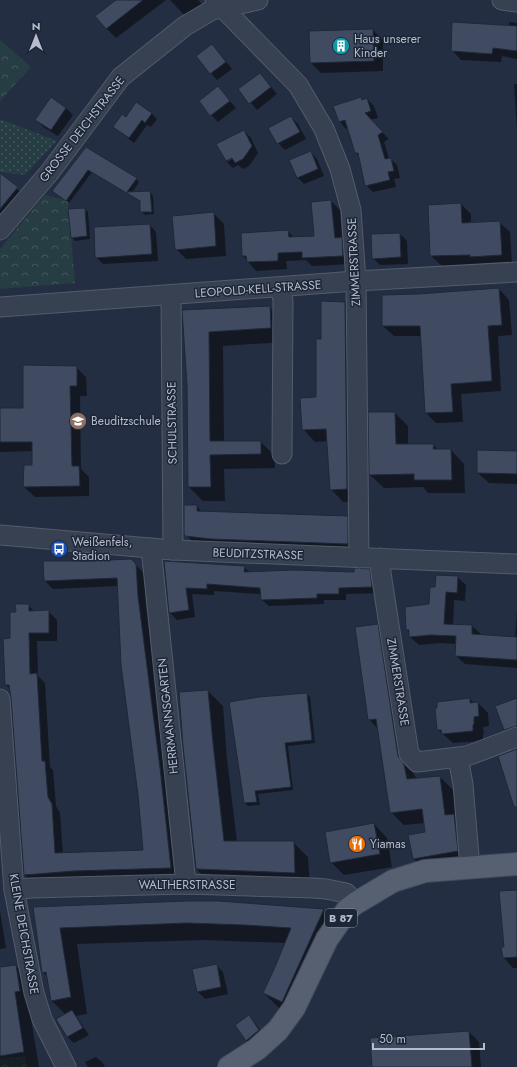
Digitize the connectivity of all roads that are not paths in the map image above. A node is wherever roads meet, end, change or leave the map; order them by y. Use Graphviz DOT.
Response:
graph roads {
  1 [pos="258,0"];
  2 [pos="502,0"];
  3 [pos="517,2"];
  4 [pos="219,4"];
  5 [pos="0,230"];
  6 [pos="517,272"];
  7 [pos="356,281"];
  8 [pos="280,287"];
  9 [pos="171,296"];
  10 [pos="0,307"];
  11 [pos="282,454"];
  12 [pos="0,535"];
  13 [pos="151,548"];
  14 [pos="173,550"];
  15 [pos="359,558"];
  16 [pos="380,558"];
  17 [pos="517,564"];
  18 [pos="0,699"];
  19 [pos="517,737"];
  20 [pos="458,758"];
  21 [pos="3,801"];
  22 [pos="517,864"];
  23 [pos="470,868"];
  24 [pos="186,884"];
  25 [pos="14,890"];
  26 [pos="356,903"];
  27 [pos="66,1067"];
  28 [pos="229,1067"];
  1 -- 4 [label="street, GROSSE DEICHSTRASSE"];
  2 -- 3 [label="street"];
  4 -- 5 [label="street, GROSSE DEICHSTRASSE"];
  4 -- 7 [label="street, ZIMMERSTRASSE"];
  6 -- 7 [label="street, LEOPOLD-KELL-STRASSE"];
  7 -- 8 [label="street, LEOPOLD-KELL-STRASSE"];
  7 -- 15 [label="street, ZIMMERSTRASSE"];
  8 -- 9 [label="street, LEOPOLD-KELL-STRASSE"];
  8 -- 11 [label="street"];
  9 -- 10 [label="street, LEOPOLD-KELL-STRASSE"];
  9 -- 14 [label="street, SCHULSTRASSE"];
  12 -- 13 [label="street, BEUDITZSTRASSE"];
  13 -- 14 [label="street, BEUDITZSTRASSE"];
  13 -- 24 [label="street, HERRMANNSGARTEN"];
  14 -- 15 [label="street, BEUDITZSTRASSE"];
  15 -- 16 [label="street, BEUDITZSTRASSE"];
  16 -- 17 [label="street, BEUDITZSTRASSE"];
  16 -- 20 [label="street, ZIMMERSTRASSE"];
  18 -- 21 [label="street, KLEINE DEICHSTRASSE"];
  19 -- 20 [label="street"];
  20 -- 23 [label="street"];
  21 -- 25 [label="street, KLEINE DEICHSTRASSE"];
  22 -- 23 [label="main road, B 87"];
  23 -- 26 [label="main road, B 87"];
  24 -- 25 [label="street, WALTHERSTRASSE"];
  24 -- 26 [label="street, WALTHERSTRASSE"];
  25 -- 27 [label="street, KLEINE DEICHSTRASSE"];
  26 -- 28 [label="main road, B 87"];
}
